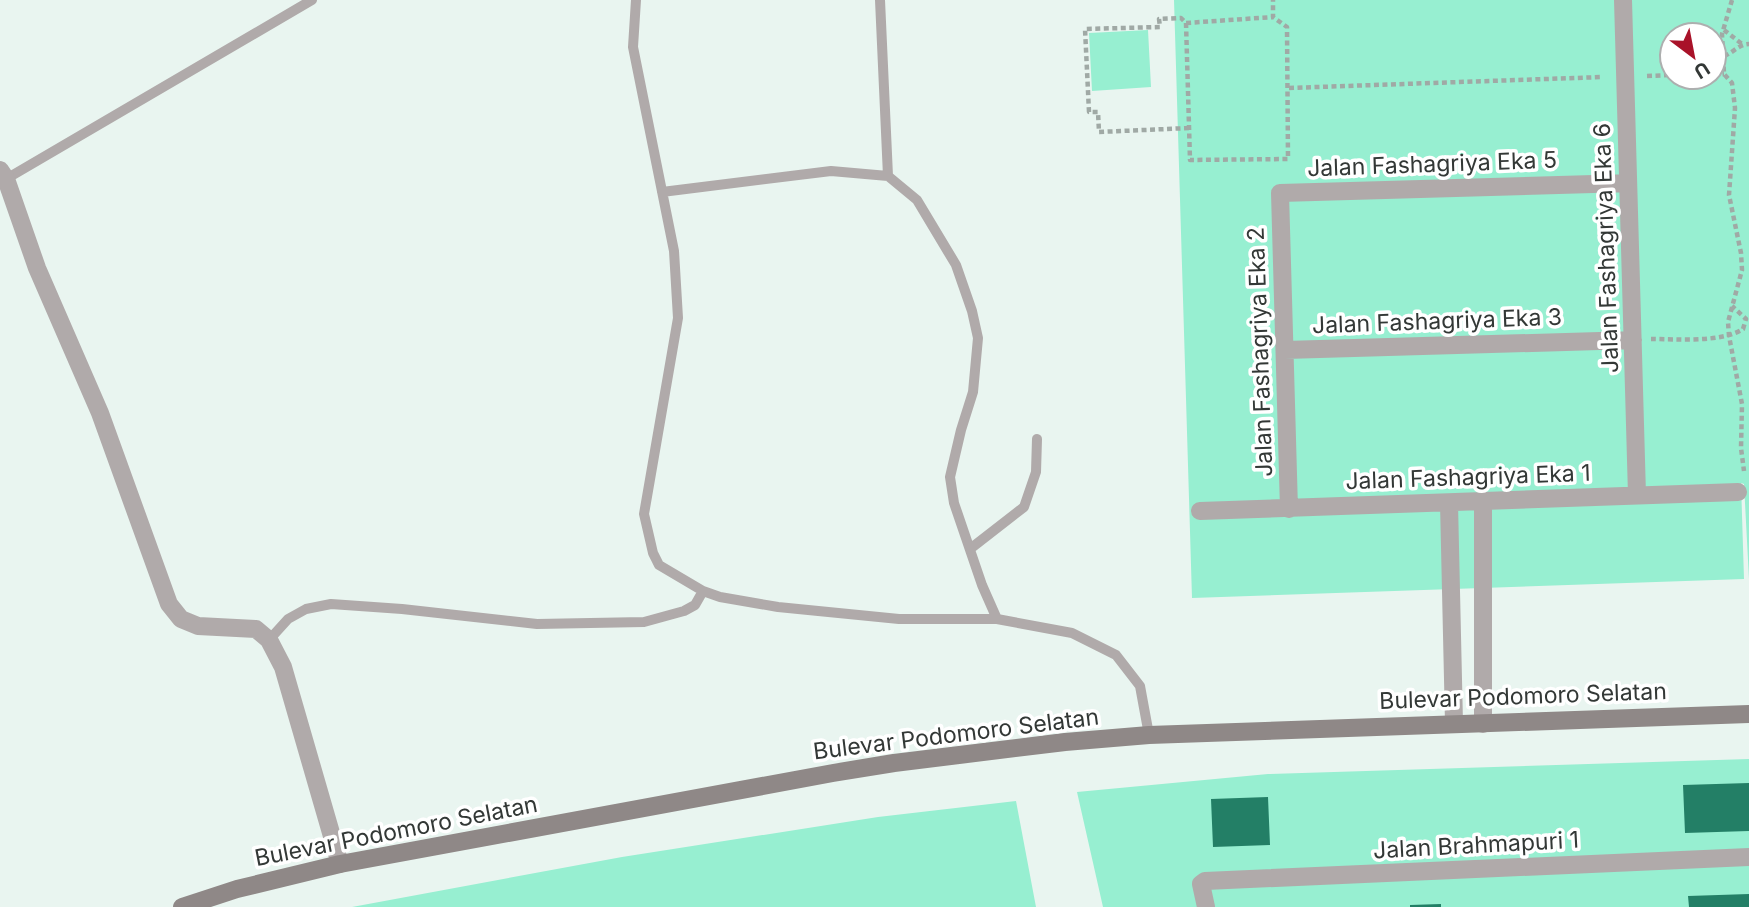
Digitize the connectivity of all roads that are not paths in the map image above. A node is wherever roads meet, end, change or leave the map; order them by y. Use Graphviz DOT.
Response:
graph roads {
  1 [pos="312,0"];
  2 [pos="636,0"];
  3 [pos="880,0"];
  4 [pos="1623,0"];
  5 [pos="3,174"];
  6 [pos="888,176"];
  7 [pos="1628,183"];
  8 [pos="662,192"];
  9 [pos="1280,193"];
  10 [pos="1633,340"];
  11 [pos="1285,351"];
  12 [pos="1037,439"];
  13 [pos="1738,492"];
  14 [pos="1637,495"];
  15 [pos="1483,502"];
  16 [pos="1449,503"];
  17 [pos="1289,509"];
  18 [pos="1200,511"];
  19 [pos="970,549"];
  20 [pos="703,591"];
  21 [pos="997,619"];
  22 [pos="269,640"];
  23 [pos="1749,714"];
  24 [pos="1454,723"];
  25 [pos="1483,723"];
  26 [pos="1150,735"];
  27 [pos="1749,857"];
  28 [pos="340,864"];
  29 [pos="182,907"];
  30 [pos="1206,907"];
  1 -- 5 [label="lane"];
  2 -- 8 [label="lane"];
  3 -- 6 [label="lane"];
  4 -- 7 [label="street, Jalan Fashagriya Eka 6"];
  5 -- 22 [label="street"];
  6 -- 8 [label="lane"];
  6 -- 19 [label="lane"];
  7 -- 9 [label="street, Jalan Fashagriya Eka 5"];
  7 -- 10 [label="street, Jalan Fashagriya Eka 6"];
  8 -- 20 [label="lane"];
  9 -- 11 [label="street, Jalan Fashagriya Eka 2"];
  10 -- 11 [label="street, Jalan Fashagriya Eka 3"];
  10 -- 14 [label="street, Jalan Fashagriya Eka 6"];
  11 -- 17 [label="street, Jalan Fashagriya Eka 2"];
  12 -- 19 [label="lane"];
  13 -- 14 [label="street, Jalan Fashagriya Eka 1"];
  14 -- 15 [label="street, Jalan Fashagriya Eka 1"];
  15 -- 16 [label="street, Jalan Fashagriya Eka 1"];
  15 -- 25 [label="street"];
  16 -- 17 [label="street, Jalan Fashagriya Eka 1"];
  16 -- 24 [label="street"];
  17 -- 18 [label="street, Jalan Fashagriya Eka 1"];
  19 -- 21 [label="lane"];
  20 -- 21 [label="lane"];
  20 -- 22 [label="lane"];
  21 -- 26 [label="lane"];
  22 -- 28 [label="street"];
  23 -- 25 [label="street, Bulevar Podomoro Selatan"];
  24 -- 25 [label="street, Bulevar Podomoro Selatan"];
  24 -- 26 [label="street, Bulevar Podomoro Selatan"];
  26 -- 28 [label="street, Bulevar Podomoro Selatan"];
  27 -- 30 [label="street, Jalan Brahmapuri 1"];
  28 -- 29 [label="street, Bulevar Podomoro Selatan"];
}
